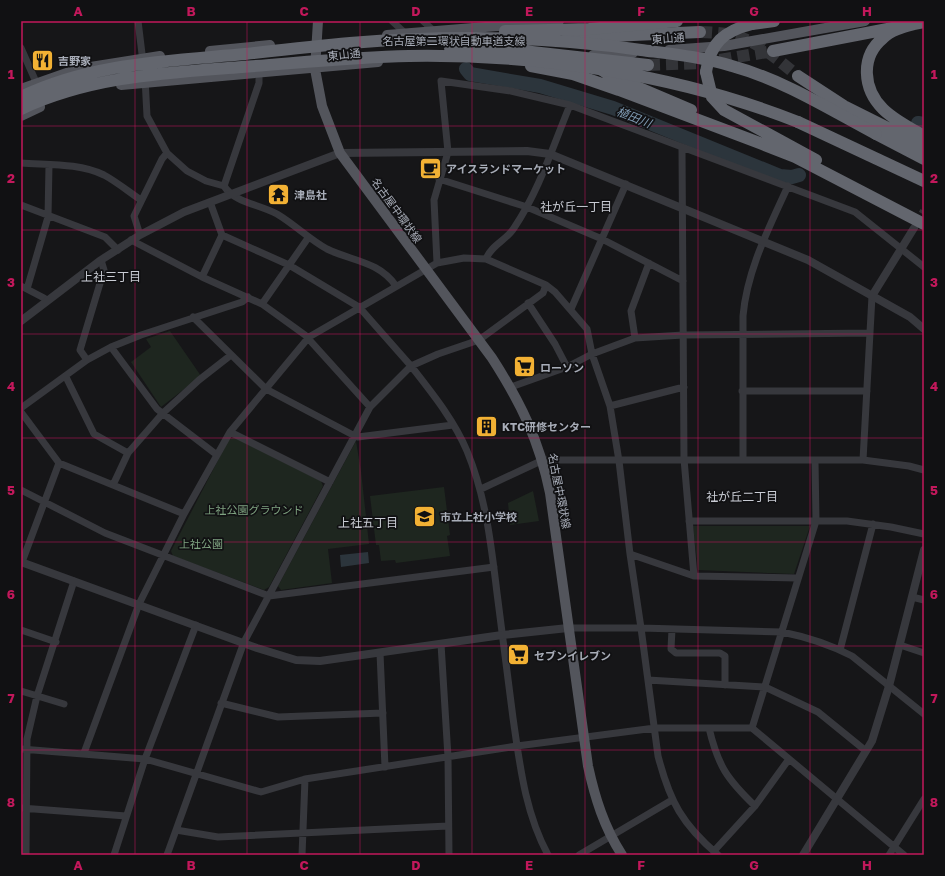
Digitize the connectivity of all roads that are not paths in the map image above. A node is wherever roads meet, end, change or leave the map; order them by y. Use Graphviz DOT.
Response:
graph roads {
  1 [pos="138,21"];
  2 [pos="318,21"];
  3 [pos="392,21"];
  4 [pos="423,21"];
  5 [pos="559,21"];
  6 [pos="677,21"];
  7 [pos="774,21"];
  8 [pos="865,21"];
  9 [pos="919,23"];
  10 [pos="499,26"];
  11 [pos="434,31"];
  12 [pos="700,32"];
  13 [pos="405,33"];
  14 [pos="317,41"];
  15 [pos="378,41"];
  16 [pos="21,48"];
  17 [pos="773,51"];
  18 [pos="592,55"];
  19 [pos="461,56"];
  20 [pos="143,58"];
  21 [pos="648,65"];
  22 [pos="315,69"];
  23 [pos="255,70"];
  24 [pos="798,76"];
  25 [pos="36,82"];
  26 [pos="145,82"];
  27 [pos="21,89"];
  28 [pos="21,97"];
  29 [pos="570,105"];
  30 [pos="21,109"];
  31 [pos="21,116"];
  32 [pos="738,135"];
  33 [pos="924,136"];
  34 [pos="924,146"];
  35 [pos="682,149"];
  36 [pos="448,152"];
  37 [pos="167,153"];
  38 [pos="340,153"];
  39 [pos="550,154"];
  40 [pos="924,159"];
  41 [pos="21,162"];
  42 [pos="49,165"];
  43 [pos="439,179"];
  44 [pos="924,181"];
  45 [pos="626,184"];
  46 [pos="224,186"];
  47 [pos="788,186"];
  48 [pos="863,191"];
  49 [pos="229,195"];
  50 [pos="141,200"];
  51 [pos="210,202"];
  52 [pos="21,205"];
  53 [pos="527,207"];
  54 [pos="682,208"];
  55 [pos="48,216"];
  56 [pos="919,226"];
  57 [pos="140,235"];
  58 [pos="222,235"];
  59 [pos="308,238"];
  60 [pos="602,239"];
  61 [pos="132,240"];
  62 [pos="764,242"];
  63 [pos="118,250"];
  64 [pos="901,250"];
  65 [pos="486,259"];
  66 [pos="100,260"];
  67 [pos="436,263"];
  68 [pos="649,263"];
  69 [pos="289,265"];
  70 [pos="924,267"];
  71 [pos="425,269"];
  72 [pos="202,277"];
  73 [pos="683,281"];
  74 [pos="546,285"];
  75 [pos="396,286"];
  76 [pos="24,288"];
  77 [pos="872,296"];
  78 [pos="248,297"];
  79 [pos="47,302"];
  80 [pos="528,303"];
  81 [pos="262,304"];
  82 [pos="359,307"];
  83 [pos="571,309"];
  84 [pos="193,317"];
  85 [pos="21,320"];
  86 [pos="924,329"];
  87 [pos="870,333"];
  88 [pos="683,334"];
  89 [pos="743,334"];
  90 [pos="309,337"];
  91 [pos="635,338"];
  92 [pos="479,340"];
  93 [pos="111,347"];
  94 [pos="592,354"];
  95 [pos="231,355"];
  96 [pos="87,360"];
  97 [pos="411,366"];
  98 [pos="567,367"];
  99 [pos="66,377"];
  100 [pos="511,387"];
  101 [pos="684,387"];
  102 [pos="266,389"];
  103 [pos="867,391"];
  104 [pos="742,392"];
  105 [pos="610,406"];
  106 [pos="370,407"];
  107 [pos="21,408"];
  108 [pos="21,412"];
  109 [pos="163,413"];
  110 [pos="453,425"];
  111 [pos="230,432"];
  112 [pos="353,435"];
  113 [pos="128,453"];
  114 [pos="217,454"];
  115 [pos="684,459"];
  116 [pos="543,460"];
  117 [pos="743,460"];
  118 [pos="815,460"];
  119 [pos="863,460"];
  120 [pos="619,461"];
  121 [pos="60,463"];
  122 [pos="924,470"];
  123 [pos="330,482"];
  124 [pos="113,485"];
  125 [pos="481,489"];
  126 [pos="21,490"];
  127 [pos="46,503"];
  128 [pos="184,514"];
  129 [pos="689,520"];
  130 [pos="816,521"];
  131 [pos="873,524"];
  132 [pos="924,534"];
  133 [pos="924,550"];
  134 [pos="630,554"];
  135 [pos="164,556"];
  136 [pos="22,562"];
  137 [pos="494,567"];
  138 [pos="694,576"];
  139 [pos="797,578"];
  140 [pos="74,581"];
  141 [pos="269,596"];
  142 [pos="912,597"];
  143 [pos="924,600"];
  144 [pos="139,604"];
  145 [pos="196,625"];
  146 [pos="568,628"];
  147 [pos="640,628"];
  148 [pos="672,629"];
  149 [pos="21,630"];
  150 [pos="782,632"];
  151 [pos="502,635"];
  152 [pos="56,642"];
  153 [pos="244,642"];
  154 [pos="441,644"];
  155 [pos="900,645"];
  156 [pos="840,650"];
  157 [pos="380,653"];
  158 [pos="924,653"];
  159 [pos="648,680"];
  160 [pos="725,685"];
  161 [pos="889,686"];
  162 [pos="765,687"];
  163 [pos="21,691"];
  164 [pos="38,696"];
  165 [pos="222,703"];
  166 [pos="64,704"];
  167 [pos="383,713"];
  168 [pos="924,714"];
  169 [pos="655,728"];
  170 [pos="708,728"];
  171 [pos="752,728"];
  172 [pos="584,737"];
  173 [pos="517,746"];
  174 [pos="24,749"];
  175 [pos="866,751"];
  176 [pos="84,753"];
  177 [pos="448,757"];
  178 [pos="789,758"];
  179 [pos="145,759"];
  180 [pos="385,767"];
  181 [pos="195,774"];
  182 [pos="305,779"];
  183 [pos="837,798"];
  184 [pos="924,799"];
  185 [pos="672,800"];
  186 [pos="755,806"];
  187 [pos="23,808"];
  188 [pos="126,816"];
  189 [pos="448,826"];
  190 [pos="176,830"];
  191 [pos="303,834"];
  192 [pos="611,837"];
  193 [pos="894,847"];
  194 [pos="716,853"];
  195 [pos="26,855"];
  196 [pos="114,855"];
  197 [pos="168,855"];
  198 [pos="302,855"];
  199 [pos="449,855"];
  200 [pos="548,855"];
  201 [pos="579,855"];
  202 [pos="622,855"];
  203 [pos="803,855"];
  204 [pos="889,855"];
  205 [pos="904,855"];
  1 -- 20 [label="street"];
  2 -- 14 [label="main road, 名古屋中環状線"];
  3 -- 13 [label="street"];
  4 -- 11 [label="street"];
  5 -- 10 [label="main road, 東山通"];
  6 -- 15 [label="highway, bridge"];
  7 -- 48 [label="highway, bridge"];
  8 -- 18 [label="main road, 東山通"];
  9 -- 17 [label="highway"];
  9 -- 33 [label="highway"];
  10 -- 11 [label="main road, 東山通"];
  10 -- 12 [label="highway"];
  11 -- 13 [label="main road, 東山通"];
  13 -- 14 [label="main road, 東山通"];
  14 -- 20 [label="main road, 東山通"];
  14 -- 22 [label="main road, 名古屋中環状線"];
  15 -- 28 [label="highway, 名古屋第二環状自動車道支線, bridge"];
  15 -- 40 [label="highway, 名古屋第二環状自動車道支線, bridge"];
  16 -- 25 [label="street"];
  18 -- 19 [label="main road, 東山通"];
  18 -- 32 [label="highway"];
  19 -- 22 [label="main road, 東山通"];
  19 -- 32 [label="highway"];
  20 -- 25 [label="main road, 東山通"];
  20 -- 26 [label="street"];
  21 -- 23 [label="highway, bridge"];
  22 -- 23 [label="main road, 東山通"];
  22 -- 38 [label="main road, 名古屋中環状線"];
  23 -- 26 [label="main road, 東山通"];
  23 -- 30 [label="highway, 名古屋第二環状自動車道支線, bridge"];
  23 -- 44 [label="highway, 名古屋第二環状自動車道支線, bridge"];
  23 -- 46 [label="street"];
  24 -- 34 [label="highway"];
  25 -- 27 [label="main road, 東山通"];
  26 -- 31 [label="main road, 東山通"];
  26 -- 37 [label="street"];
  29 -- 35 [label="street"];
  29 -- 36 [label="street"];
  29 -- 39 [label="street"];
  32 -- 48 [label="highway"];
  35 -- 47 [label="street"];
  35 -- 54 [label="street"];
  36 -- 38 [label="street"];
  36 -- 39 [label="street"];
  36 -- 43 [label="street"];
  37 -- 46 [label="street"];
  37 -- 50 [label="street"];
  38 -- 49 [label="street"];
  38 -- 71 [label="main road, 名古屋中環状線"];
  39 -- 45 [label="street"];
  39 -- 53 [label="street"];
  41 -- 42 [label="street"];
  42 -- 50 [label="street"];
  42 -- 55 [label="street"];
  43 -- 53 [label="street"];
  43 -- 67 [label="street"];
  45 -- 54 [label="street"];
  45 -- 60 [label="street"];
  46 -- 49 [label="street"];
  47 -- 62 [label="street"];
  47 -- 64 [label="street"];
  48 -- 56 [label="highway"];
  49 -- 51 [label="street"];
  49 -- 59 [label="street"];
  50 -- 57 [label="street"];
  51 -- 57 [label="street"];
  51 -- 58 [label="street"];
  52 -- 55 [label="street"];
  53 -- 60 [label="street"];
  53 -- 65 [label="street"];
  54 -- 62 [label="street"];
  54 -- 73 [label="street"];
  55 -- 63 [label="street"];
  55 -- 76 [label="street"];
  56 -- 64 [label="street"];
  57 -- 61 [label="street"];
  58 -- 69 [label="street"];
  58 -- 72 [label="street"];
  59 -- 69 [label="street"];
  59 -- 75 [label="street"];
  60 -- 68 [label="street"];
  60 -- 83 [label="street"];
  61 -- 63 [label="street"];
  61 -- 72 [label="street"];
  62 -- 77 [label="street"];
  62 -- 89 [label="street"];
  63 -- 66 [label="street"];
  64 -- 70 [label="street"];
  64 -- 77 [label="street"];
  65 -- 67 [label="street"];
  65 -- 74 [label="street"];
  66 -- 79 [label="street"];
  66 -- 96 [label="street"];
  67 -- 71 [label="street"];
  68 -- 73 [label="street"];
  68 -- 91 [label="street"];
  69 -- 81 [label="street"];
  69 -- 82 [label="street"];
  71 -- 75 [label="street"];
  71 -- 92 [label="main road, 名古屋中環状線"];
  72 -- 78 [label="street"];
  73 -- 88 [label="street"];
  74 -- 80 [label="street"];
  74 -- 83 [label="street"];
  75 -- 82 [label="street"];
  76 -- 79 [label="street"];
  77 -- 86 [label="street"];
  77 -- 87 [label="street"];
  78 -- 81 [label="street"];
  78 -- 84 [label="street"];
  79 -- 85 [label="street"];
  80 -- 92 [label="street"];
  80 -- 98 [label="street"];
  81 -- 90 [label="street"];
  82 -- 90 [label="street"];
  82 -- 97 [label="street"];
  83 -- 94 [label="street"];
  84 -- 93 [label="street"];
  84 -- 95 [label="street"];
  87 -- 89 [label="street"];
  87 -- 103 [label="street"];
  88 -- 89 [label="street"];
  88 -- 91 [label="street"];
  88 -- 101 [label="street"];
  89 -- 104 [label="street"];
  90 -- 102 [label="street"];
  90 -- 106 [label="street"];
  91 -- 94 [label="street"];
  92 -- 97 [label="street"];
  92 -- 100 [label="main road, 名古屋中環状線"];
  93 -- 96 [label="street"];
  93 -- 109 [label="street"];
  94 -- 98 [label="street"];
  94 -- 105 [label="street"];
  95 -- 102 [label="street"];
  95 -- 109 [label="street"];
  96 -- 99 [label="street"];
  97 -- 106 [label="street"];
  97 -- 110 [label="street"];
  98 -- 100 [label="street"];
  99 -- 107 [label="street"];
  99 -- 113 [label="street"];
  100 -- 116 [label="main road, 名古屋中環状線"];
  101 -- 105 [label="street"];
  101 -- 115 [label="street"];
  102 -- 111 [label="street"];
  102 -- 112 [label="street"];
  103 -- 104 [label="street"];
  103 -- 119 [label="street"];
  104 -- 117 [label="street"];
  105 -- 120 [label="street"];
  106 -- 112 [label="street"];
  108 -- 121 [label="street"];
  109 -- 113 [label="street"];
  109 -- 114 [label="street"];
  110 -- 112 [label="street"];
  110 -- 125 [label="street"];
  111 -- 114 [label="street"];
  111 -- 123 [label="street"];
  112 -- 123 [label="street"];
  113 -- 124 [label="street"];
  114 -- 128 [label="street"];
  115 -- 117 [label="street"];
  115 -- 120 [label="street"];
  115 -- 129 [label="street"];
  116 -- 120 [label="street"];
  116 -- 125 [label="street"];
  116 -- 146 [label="main road, 名古屋中環状線"];
  117 -- 118 [label="street"];
  118 -- 119 [label="street"];
  118 -- 130 [label="street"];
  119 -- 122 [label="street"];
  120 -- 134 [label="street"];
  121 -- 124 [label="street"];
  121 -- 127 [label="street"];
  123 -- 141 [label="street"];
  124 -- 128 [label="street"];
  125 -- 137 [label="street"];
  126 -- 127 [label="street"];
  127 -- 135 [label="street"];
  127 -- 136 [label="street"];
  128 -- 135 [label="street"];
  129 -- 130 [label="street"];
  129 -- 138 [label="street"];
  130 -- 131 [label="street"];
  130 -- 139 [label="street"];
  131 -- 132 [label="street"];
  131 -- 156 [label="street"];
  133 -- 142 [label="street"];
  134 -- 138 [label="street"];
  134 -- 147 [label="street"];
  135 -- 141 [label="street"];
  135 -- 144 [label="street"];
  136 -- 140 [label="street"];
  137 -- 141 [label="street"];
  137 -- 151 [label="street"];
  138 -- 139 [label="street"];
  139 -- 150 [label="street"];
  140 -- 144 [label="street"];
  140 -- 152 [label="street"];
  141 -- 153 [label="street"];
  142 -- 143 [label="street"];
  142 -- 155 [label="street"];
  144 -- 145 [label="street"];
  144 -- 176 [label="street"];
  145 -- 153 [label="street"];
  145 -- 179 [label="street"];
  146 -- 147 [label="street"];
  146 -- 151 [label="street"];
  146 -- 172 [label="main road, 名古屋中環状線"];
  147 -- 148 [label="street"];
  147 -- 159 [label="street"];
  148 -- 150 [label="street"];
  148 -- 160 [label="street"];
  149 -- 152 [label="street"];
  150 -- 156 [label="street"];
  150 -- 162 [label="street"];
  151 -- 154 [label="street"];
  151 -- 173 [label="street"];
  152 -- 164 [label="street"];
  153 -- 157 [label="street"];
  153 -- 165 [label="street"];
  154 -- 157 [label="street"];
  154 -- 177 [label="street"];
  155 -- 158 [label="street"];
  155 -- 161 [label="street"];
  156 -- 161 [label="street"];
  157 -- 167 [label="street"];
  159 -- 160 [label="street"];
  159 -- 169 [label="street"];
  160 -- 162 [label="street"];
  161 -- 168 [label="street"];
  161 -- 175 [label="street"];
  162 -- 171 [label="street"];
  162 -- 175 [label="street"];
  163 -- 164 [label="street"];
  164 -- 166 [label="street"];
  164 -- 174 [label="street"];
  165 -- 167 [label="street"];
  165 -- 181 [label="street"];
  167 -- 180 [label="street"];
  169 -- 170 [label="street"];
  169 -- 172 [label="street"];
  169 -- 185 [label="street"];
  170 -- 171 [label="street"];
  170 -- 186 [label="street"];
  171 -- 178 [label="street"];
  172 -- 173 [label="street"];
  172 -- 192 [label="main road, 名古屋中環状線"];
  173 -- 177 [label="street"];
  173 -- 200 [label="street"];
  174 -- 176 [label="street"];
  174 -- 187 [label="street"];
  175 -- 183 [label="street"];
  176 -- 179 [label="street"];
  177 -- 180 [label="street"];
  177 -- 189 [label="street"];
  178 -- 183 [label="street"];
  178 -- 186 [label="street"];
  179 -- 181 [label="street"];
  179 -- 188 [label="street"];
  180 -- 182 [label="street"];
  181 -- 182 [label="street"];
  181 -- 190 [label="street"];
  182 -- 191 [label="street"];
  183 -- 193 [label="street"];
  183 -- 203 [label="street"];
  184 -- 193 [label="street"];
  185 -- 192 [label="street"];
  185 -- 194 [label="street"];
  186 -- 194 [label="street"];
  187 -- 188 [label="street"];
  187 -- 195 [label="street"];
  188 -- 196 [label="street"];
  189 -- 191 [label="street"];
  189 -- 199 [label="street"];
  190 -- 191 [label="street"];
  190 -- 197 [label="street"];
  191 -- 198 [label="street"];
  192 -- 201 [label="street"];
  192 -- 202 [label="main road, 名古屋中環状線"];
  193 -- 204 [label="street"];
  193 -- 205 [label="street"];
}
